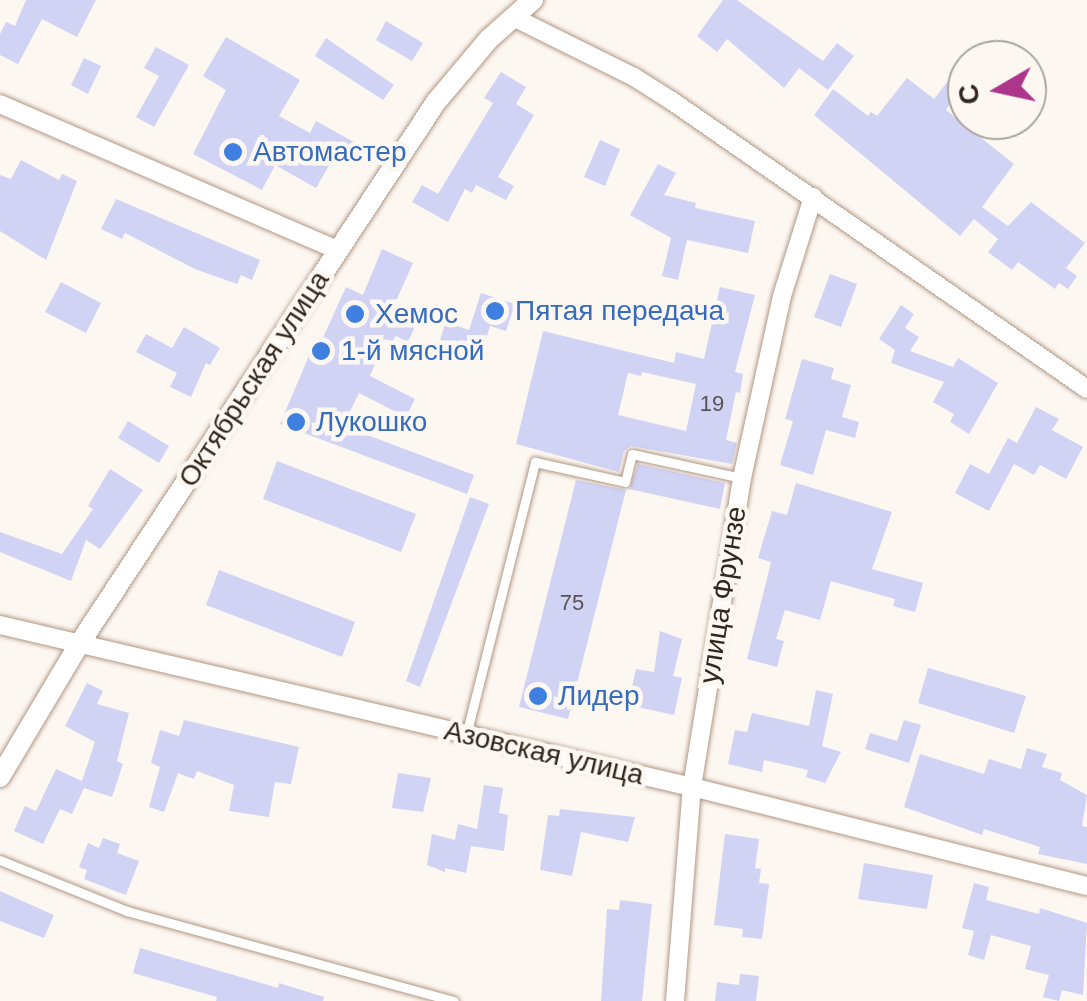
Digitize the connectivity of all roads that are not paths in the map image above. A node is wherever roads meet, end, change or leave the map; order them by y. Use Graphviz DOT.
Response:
graph roads {
  1 [pos="533,0"];
  2 [pos="513,17"];
  3 [pos="0,104"];
  4 [pos="813,197"];
  5 [pos="338,250"];
  6 [pos="1087,389"];
  7 [pos="742,478"];
  8 [pos="0,625"];
  9 [pos="78,646"];
  10 [pos="466,735"];
  11 [pos="0,777"];
  12 [pos="692,787"];
  13 [pos="0,860"];
  14 [pos="1087,886"];
  15 [pos="406,988"];
  16 [pos="402,1001"];
  17 [pos="454,1001"];
  18 [pos="675,1001"];
  1 -- 2 [label="street, Октябрьская улица"];
  2 -- 4 [label="street"];
  2 -- 5 [label="street, Октябрьская улица"];
  3 -- 5 [label="street"];
  4 -- 6 [label="street"];
  4 -- 7 [label="street, улица Фрунзе"];
  5 -- 9 [label="street, Октябрьская улица"];
  7 -- 10 [label="lane"];
  7 -- 12 [label="street, улица Фрунзе"];
  8 -- 9 [label="street, Азовская улица"];
  9 -- 10 [label="street, Азовская улица"];
  9 -- 11 [label="street, Октябрьская улица"];
  10 -- 12 [label="street, Азовская улица"];
  12 -- 14 [label="street, Азовская улица"];
  12 -- 18 [label="street, улица Фрунзе"];
  13 -- 15 [label="lane"];
  15 -- 16 [label="lane"];
  15 -- 17 [label="lane"];
}
